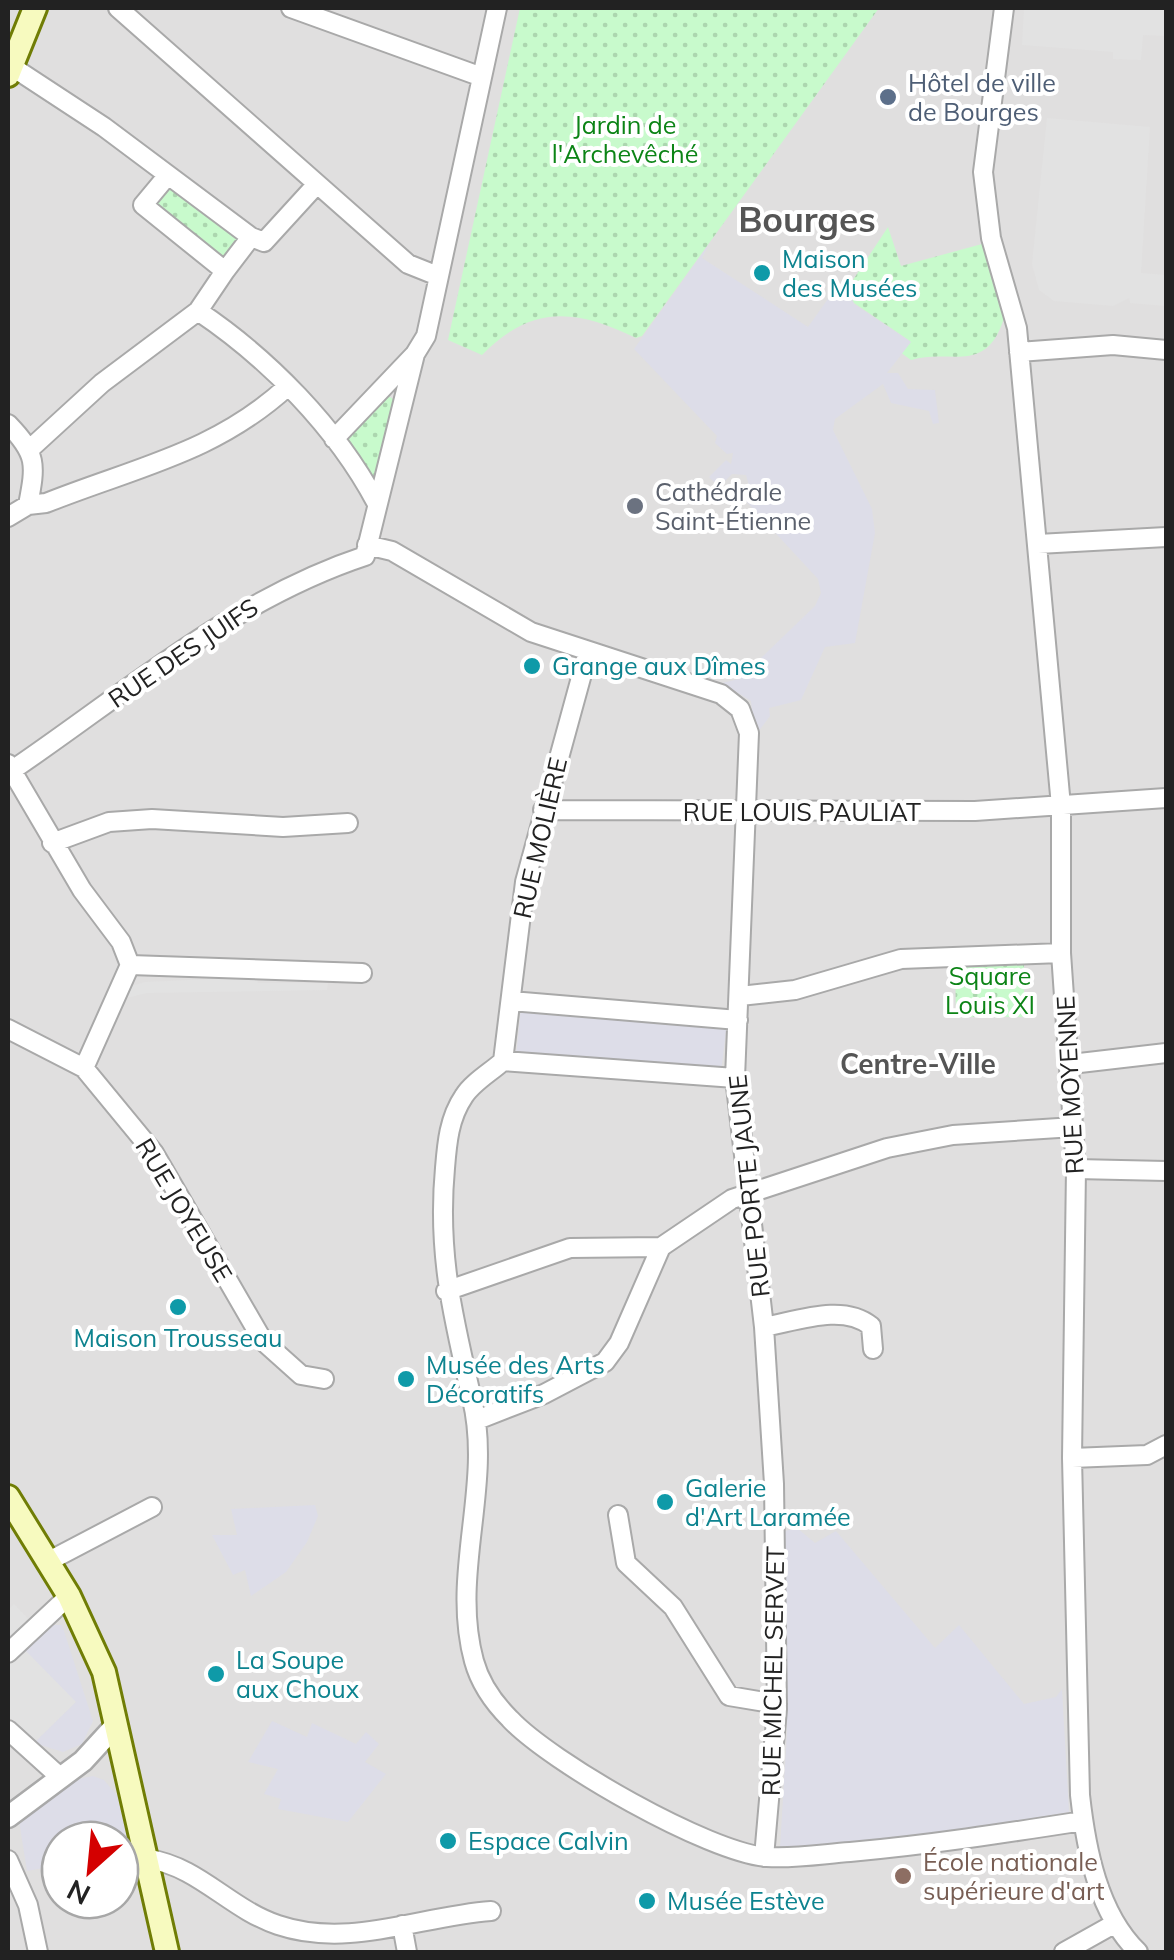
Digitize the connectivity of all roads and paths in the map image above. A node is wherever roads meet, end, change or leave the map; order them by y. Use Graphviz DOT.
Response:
graph roads {
  1 [pos="35,8"];
  2 [pos="118,8"];
  3 [pos="291,8"];
  4 [pos="497,8"];
  5 [pos="1004,8"];
  6 [pos="9,70"];
  7 [pos="482,77"];
  8 [pos="168,175"];
  9 [pos="317,184"];
  10 [pos="250,237"];
  11 [pos="224,270"];
  12 [pos="438,276"];
  13 [pos="198,311"];
  14 [pos="1166,350"];
  15 [pos="1019,352"];
  16 [pos="416,354"];
  17 [pos="288,386"];
  18 [pos="8,424"];
  19 [pos="334,439"];
  20 [pos="30,448"];
  21 [pos="376,502"];
  22 [pos="28,505"];
  23 [pos="8,517"];
  24 [pos="1166,537"];
  25 [pos="1038,544"];
  26 [pos="366,550"];
  27 [pos="588,652"];
  28 [pos="9,767"];
  29 [pos="1166,798"];
  30 [pos="1061,806"];
  31 [pos="542,810"];
  32 [pos="743,814"];
  33 [pos="348,823"];
  34 [pos="52,843"];
  35 [pos="1062,953"];
  36 [pos="130,965"];
  37 [pos="362,974"];
  38 [pos="740,996"];
  39 [pos="511,1001"];
  40 [pos="738,1020"];
  41 [pos="8,1030"];
  42 [pos="1166,1053"];
  43 [pos="503,1061"];
  44 [pos="1071,1064"];
  45 [pos="84,1068"];
  46 [pos="736,1078"];
  47 [pos="1074,1127"];
  48 [pos="1076,1169"];
  49 [pos="1166,1171"];
  50 [pos="746,1193"];
  51 [pos="661,1247"];
  52 [pos="446,1291"];
  53 [pos="764,1327"];
  54 [pos="873,1349"];
  55 [pos="324,1378"];
  56 [pos="477,1420"];
  57 [pos="1166,1445"];
  58 [pos="1072,1458"];
  59 [pos="774,1484"];
  60 [pos="8,1498"];
  61 [pos="152,1506"];
  62 [pos="618,1515"];
  63 [pos="49,1561"];
  64 [pos="69,1596"];
  65 [pos="8,1653"];
  66 [pos="777,1704"];
  67 [pos="116,1725"];
  68 [pos="8,1730"];
  69 [pos="60,1778"];
  70 [pos="8,1817"];
  71 [pos="1083,1821"];
  72 [pos="764,1857"];
  73 [pos="149,1858"];
  74 [pos="8,1860"];
  75 [pos="492,1911"];
  76 [pos="1114,1924"];
  77 [pos="402,1926"];
  78 [pos="316,1933"];
  79 [pos="38,1952"];
  80 [pos="167,1952"];
  81 [pos="308,1952"];
  82 [pos="407,1952"];
  83 [pos="1064,1952"];
  84 [pos="1138,1952"];
  1 -- 6 [label="main road"];
  2 -- 9 [label="street"];
  3 -- 7 [label="street"];
  4 -- 7 [label="street"];
  5 -- 15 [label="street, RUE MOYENNE"];
  6 -- 8 [label="street"];
  7 -- 12 [label="street"];
  8 -- 10 [label="street"];
  8 -- 11 [label="street"];
  9 -- 10 [label="street"];
  9 -- 12 [label="street"];
  10 -- 11 [label="street"];
  11 -- 13 [label="street"];
  12 -- 16 [label="street"];
  13 -- 17 [label="street"];
  13 -- 20 [label="street"];
  14 -- 15 [label="street"];
  15 -- 25 [label="street, RUE MOYENNE"];
  16 -- 19 [label="street"];
  16 -- 21 [label="street"];
  17 -- 19 [label="street"];
  17 -- 22 [label="street"];
  18 -- 20 [label="street"];
  19 -- 21 [label="street"];
  20 -- 22 [label="street"];
  21 -- 26 [label="street"];
  22 -- 23 [label="street"];
  24 -- 25 [label="street"];
  25 -- 30 [label="street, RUE MOYENNE"];
  26 -- 27 [label="street"];
  26 -- 28 [label="street, RUE DES JUIFS"];
  27 -- 31 [label="street, RUE MOLIÈRE"];
  27 -- 32 [label="street, RUE PORTE JAUNE"];
  28 -- 34 [label="street"];
  29 -- 30 [label="street, RUE LOUIS PAULIAT"];
  30 -- 32 [label="street, RUE LOUIS PAULIAT"];
  30 -- 35 [label="street, RUE MOYENNE"];
  31 -- 32 [label="street, RUE LOUIS PAULIAT"];
  31 -- 39 [label="street, RUE MOLIÈRE"];
  32 -- 38 [label="street, RUE PORTE JAUNE"];
  33 -- 34 [label="street"];
  34 -- 36 [label="street"];
  35 -- 38 [label="street"];
  35 -- 44 [label="street, RUE MOYENNE"];
  36 -- 37 [label="street"];
  36 -- 45 [label="street"];
  38 -- 40 [label="street, RUE PORTE JAUNE"];
  39 -- 40 [label="street"];
  39 -- 43 [label="street, RUE MOLIÈRE"];
  40 -- 46 [label="street, RUE PORTE JAUNE"];
  41 -- 45 [label="street"];
  42 -- 44 [label="street"];
  43 -- 46 [label="street"];
  43 -- 52 [label="street"];
  44 -- 47 [label="street, RUE MOYENNE"];
  45 -- 55 [label="street, RUE JOYEUSE"];
  46 -- 50 [label="street, RUE PORTE JAUNE"];
  47 -- 48 [label="street, RUE MOYENNE"];
  47 -- 50 [label="street"];
  48 -- 49 [label="street"];
  48 -- 58 [label="street, RUE MOYENNE"];
  50 -- 51 [label="street"];
  50 -- 53 [label="street, RUE PORTE JAUNE"];
  51 -- 52 [label="street"];
  51 -- 56 [label="street"];
  52 -- 56 [label="street"];
  53 -- 54 [label="street"];
  53 -- 59 [label="street, RUE PORTE JAUNE"];
  56 -- 72 [label="street"];
  57 -- 58 [label="street"];
  58 -- 71 [label="street, RUE MOYENNE"];
  59 -- 66 [label="street, RUE MICHEL SERVET"];
  60 -- 63 [label="main road"];
  61 -- 63 [label="street"];
  62 -- 66 [label="street"];
  63 -- 64 [label="main road"];
  64 -- 65 [label="street"];
  64 -- 67 [label="main road"];
  66 -- 72 [label="street, RUE MICHEL SERVET"];
  67 -- 69 [label="street"];
  67 -- 73 [label="main road"];
  68 -- 69 [label="street"];
  69 -- 70 [label="street"];
  71 -- 72 [label="street"];
  71 -- 76 [label="street, RUE MOYENNE"];
  73 -- 78 [label="street"];
  73 -- 80 [label="main road"];
  74 -- 79 [label="street"];
  75 -- 77 [label="street"];
  76 -- 83 [label="street"];
  76 -- 84 [label="street"];
  77 -- 78 [label="street"];
  77 -- 82 [label="street"];
  78 -- 81 [label="street"];
}
